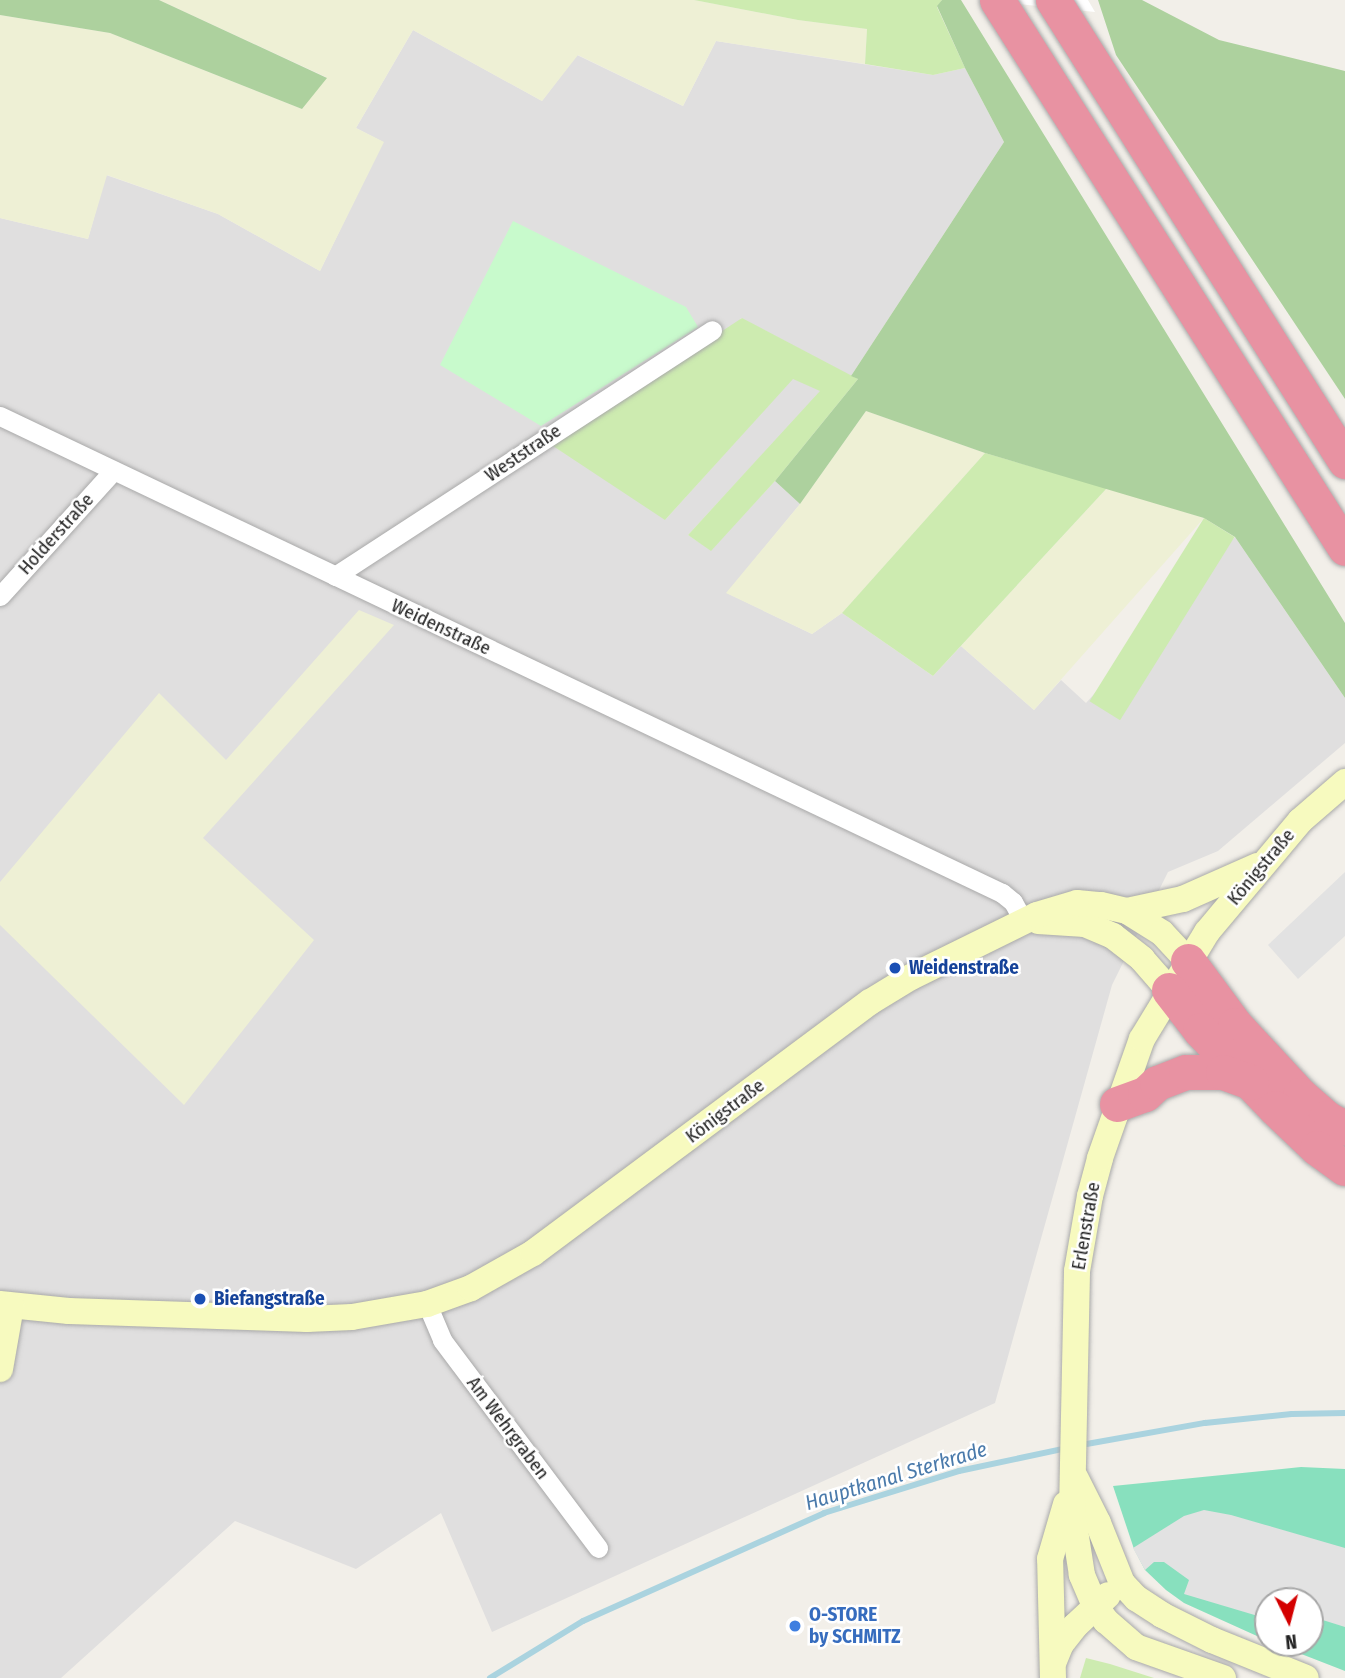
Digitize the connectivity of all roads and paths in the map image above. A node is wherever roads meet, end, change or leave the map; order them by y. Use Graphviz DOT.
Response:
graph roads {
  1 [pos="998,1"];
  2 [pos="1056,4"];
  3 [pos="712,331"];
  4 [pos="0,416"];
  5 [pos="1345,461"];
  6 [pos="113,471"];
  7 [pos="1345,548"];
  8 [pos="335,576"];
  9 [pos="0,597"];
  10 [pos="1345,782"];
  11 [pos="1261,864"];
  12 [pos="1127,911"];
  13 [pos="1024,922"];
  14 [pos="1179,975"];
  15 [pos="1251,1082"];
  16 [pos="1117,1104"];
  17 [pos="1345,1128"];
  18 [pos="1345,1168"];
  19 [pos="427,1304"];
  20 [pos="5,1305"];
  21 [pos="0,1369"];
  22 [pos="1075,1477"];
  23 [pos="598,1548"];
  24 [pos="1122,1583"];
  25 [pos="1095,1606"];
  26 [pos="1054,1670"];
  27 [pos="1223,1678"];
  28 [pos="1306,1678"];
  1 -- 7 [label="highway"];
  2 -- 5 [label="highway"];
  3 -- 8 [label="street, Weststraße"];
  4 -- 6 [label="street, Weidenstraße"];
  6 -- 8 [label="street, Weidenstraße"];
  6 -- 9 [label="street, Holderstraße"];
  8 -- 13 [label="street, Weidenstraße"];
  10 -- 11 [label="main road, Königstraße"];
  11 -- 12 [label="main road"];
  11 -- 14 [label="main road, Königstraße"];
  12 -- 13 [label="main road, Königstraße"];
  12 -- 14 [label="main road, Königstraße"];
  13 -- 14 [label="main road, Königstraße"];
  13 -- 19 [label="main road, Königstraße"];
  14 -- 15 [label="highway"];
  14 -- 16 [label="main road, Erlenstraße"];
  14 -- 17 [label="highway"];
  15 -- 16 [label="highway"];
  15 -- 18 [label="highway"];
  16 -- 22 [label="main road, Erlenstraße"];
  19 -- 20 [label="main road"];
  19 -- 23 [label="street, Am Wehrgraben"];
  20 -- 21 [label="main road"];
  22 -- 24 [label="main road, Erlenstraße"];
  22 -- 25 [label="main road, Erlenstraße"];
  22 -- 26 [label="main road, Erlenstraße"];
  24 -- 25 [label="main road, Erlenstraße"];
  24 -- 28 [label="main road"];
  25 -- 26 [label="main road, Erlenstraße"];
  25 -- 27 [label="main road"];
}
